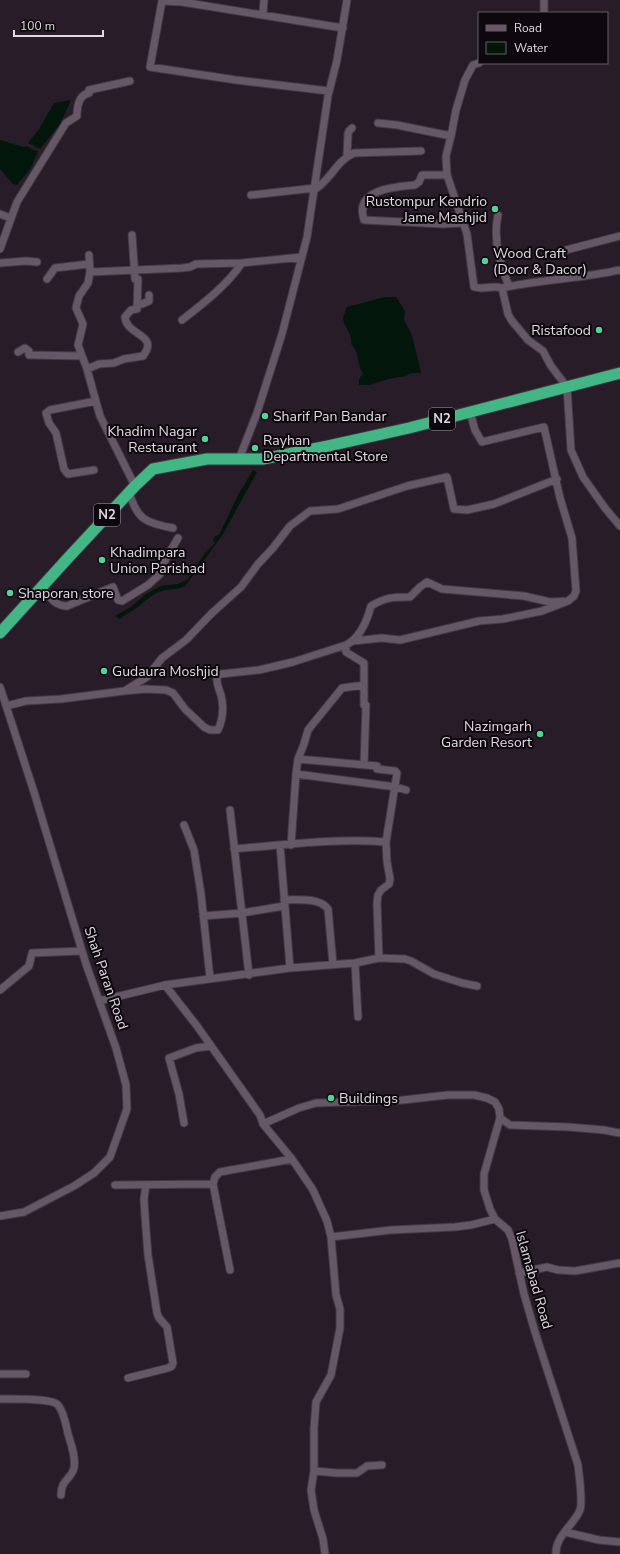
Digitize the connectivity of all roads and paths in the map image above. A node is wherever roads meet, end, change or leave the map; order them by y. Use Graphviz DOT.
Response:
graph roads {
  1 [pos="264,0"];
  2 [pos="347,0"];
  3 [pos="544,0"];
  4 [pos="544,12"];
  5 [pos="263,14"];
  6 [pos="343,28"];
  7 [pos="478,63"];
  8 [pos="130,81"];
  9 [pos="329,91"];
  10 [pos="378,123"];
  11 [pos="352,128"];
  12 [pos="451,136"];
  13 [pos="421,152"];
  14 [pos="347,156"];
  15 [pos="448,175"];
  16 [pos="314,189"];
  17 [pos="251,195"];
  18 [pos="0,214"];
  19 [pos="498,215"];
  20 [pos="10,218"];
  21 [pos="463,223"];
  22 [pos="132,235"];
  23 [pos="620,236"];
  24 [pos="0,249"];
  25 [pos="566,250"];
  26 [pos="89,255"];
  27 [pos="302,257"];
  28 [pos="37,262"];
  29 [pos="242,263"];
  30 [pos="0,264"];
  31 [pos="90,268"];
  32 [pos="135,270"];
  33 [pos="620,270"];
  34 [pos="47,278"];
  35 [pos="506,287"];
  36 [pos="149,295"];
  37 [pos="138,304"];
  38 [pos="182,320"];
  39 [pos="18,352"];
  40 [pos="82,356"];
  41 [pos="87,369"];
  42 [pos="620,373"];
  43 [pos="567,387"];
  44 [pos="96,401"];
  45 [pos="470,412"];
  46 [pos="243,459"];
  47 [pos="94,470"];
  48 [pos="556,480"];
  49 [pos="132,489"];
  50 [pos="620,526"];
  51 [pos="172,528"];
  52 [pos="178,538"];
  53 [pos="42,586"];
  54 [pos="568,601"];
  55 [pos="0,633"];
  56 [pos="353,641"];
  57 [pos="346,645"];
  58 [pos="364,685"];
  59 [pos="0,686"];
  60 [pos="124,691"];
  61 [pos="6,706"];
  62 [pos="298,758"];
  63 [pos="364,765"];
  64 [pos="296,774"];
  65 [pos="396,787"];
  66 [pos="406,790"];
  67 [pos="230,810"];
  68 [pos="184,825"];
  69 [pos="386,842"];
  70 [pos="280,845"];
  71 [pos="291,845"];
  72 [pos="234,849"];
  73 [pos="284,903"];
  74 [pos="242,913"];
  75 [pos="203,916"];
  76 [pos="82,951"];
  77 [pos="379,958"];
  78 [pos="355,962"];
  79 [pos="333,964"];
  80 [pos="290,968"];
  81 [pos="249,975"];
  82 [pos="210,978"];
  83 [pos="165,985"];
  84 [pos="477,986"];
  85 [pos="0,990"];
  86 [pos="98,1001"];
  87 [pos="358,1017"];
  88 [pos="211,1046"];
  89 [pos="500,1118"];
  90 [pos="184,1123"];
  91 [pos="263,1124"];
  92 [pos="620,1133"];
  93 [pos="292,1159"];
  94 [pos="213,1184"];
  95 [pos="115,1185"];
  96 [pos="146,1185"];
  97 [pos="0,1216"];
  98 [pos="495,1218"];
  99 [pos="331,1236"];
  100 [pos="620,1262"];
  101 [pos="230,1270"];
  102 [pos="519,1273"];
  103 [pos="0,1374"];
  104 [pos="26,1374"];
  105 [pos="128,1378"];
  106 [pos="0,1398"];
  107 [pos="382,1465"];
  108 [pos="314,1471"];
  109 [pos="61,1495"];
  110 [pos="565,1532"];
  111 [pos="620,1542"];
  112 [pos="325,1554"];
  113 [pos="556,1554"];
  1 -- 5 [label="street"];
  2 -- 6 [label="street"];
  3 -- 4 [label="street"];
  5 -- 6 [label="street"];
  5 -- 9 [label="street"];
  6 -- 9 [label="street"];
  7 -- 12 [label="street"];
  8 -- 20 [label="street"];
  9 -- 16 [label="street"];
  10 -- 12 [label="street"];
  11 -- 14 [label="street"];
  12 -- 15 [label="street"];
  13 -- 14 [label="street"];
  14 -- 16 [label="street"];
  15 -- 21 [label="street"];
  15 -- 21 [label="street"];
  16 -- 17 [label="street"];
  16 -- 27 [label="street"];
  18 -- 20 [label="street"];
  19 -- 35 [label="street"];
  20 -- 24 [label="street"];
  21 -- 35 [label="street"];
  22 -- 32 [label="street"];
  23 -- 25 [label="street"];
  26 -- 31 [label="street"];
  27 -- 29 [label="street"];
  27 -- 46 [label="street"];
  28 -- 30 [label="street"];
  29 -- 32 [label="street"];
  29 -- 38 [label="street"];
  31 -- 32 [label="street"];
  31 -- 34 [label="street"];
  31 -- 40 [label="street"];
  32 -- 37 [label="street"];
  33 -- 35 [label="street"];
  35 -- 43 [label="street"];
  36 -- 37 [label="street"];
  37 -- 41 [label="street"];
  39 -- 40 [label="street"];
  40 -- 41 [label="street"];
  41 -- 44 [label="street"];
  42 -- 43 [label="highway, N2"];
  43 -- 45 [label="highway, N2"];
  43 -- 50 [label="street"];
  44 -- 47 [label="street"];
  44 -- 49 [label="street"];
  45 -- 46 [label="highway, N2"];
  45 -- 48 [label="street"];
  46 -- 49 [label="highway, N2"];
  48 -- 54 [label="street"];
  48 -- 60 [label="street"];
  49 -- 51 [label="street"];
  49 -- 53 [label="highway, N2"];
  52 -- 53 [label="street"];
  53 -- 55 [label="highway, N2"];
  54 -- 56 [label="street"];
  54 -- 56 [label="street"];
  56 -- 57 [label="street"];
  57 -- 58 [label="street"];
  57 -- 60 [label="street"];
  58 -- 62 [label="street"];
  58 -- 63 [label="street"];
  59 -- 61 [label="street, Shah Paran Road"];
  60 -- 61 [label="street"];
  61 -- 76 [label="street, Shah Paran Road"];
  62 -- 63 [label="street"];
  62 -- 64 [label="street"];
  63 -- 65 [label="street"];
  64 -- 65 [label="street"];
  64 -- 71 [label="street"];
  65 -- 66 [label="street"];
  65 -- 69 [label="street"];
  67 -- 72 [label="street"];
  68 -- 75 [label="street"];
  69 -- 71 [label="street"];
  69 -- 77 [label="street"];
  70 -- 71 [label="street"];
  70 -- 72 [label="street"];
  70 -- 73 [label="street"];
  72 -- 74 [label="street"];
  73 -- 74 [label="street"];
  73 -- 79 [label="street"];
  73 -- 80 [label="street"];
  74 -- 75 [label="street"];
  74 -- 81 [label="street"];
  75 -- 82 [label="street"];
  76 -- 85 [label="street"];
  76 -- 86 [label="street, Shah Paran Road"];
  77 -- 78 [label="street"];
  77 -- 84 [label="street"];
  78 -- 79 [label="street"];
  78 -- 87 [label="street"];
  79 -- 80 [label="street"];
  80 -- 81 [label="street"];
  81 -- 82 [label="street"];
  82 -- 83 [label="street"];
  83 -- 86 [label="street"];
  83 -- 88 [label="street"];
  86 -- 97 [label="street, Shah Paran Road"];
  88 -- 90 [label="street"];
  88 -- 91 [label="street"];
  89 -- 91 [label="street"];
  89 -- 92 [label="street"];
  89 -- 98 [label="street, Islamabad Road"];
  91 -- 93 [label="street"];
  93 -- 94 [label="street"];
  93 -- 99 [label="street"];
  94 -- 96 [label="street"];
  94 -- 101 [label="street"];
  95 -- 96 [label="street"];
  96 -- 105 [label="street"];
  98 -- 99 [label="street"];
  98 -- 102 [label="street, Islamabad Road"];
  99 -- 108 [label="street"];
  100 -- 102 [label="street"];
  102 -- 110 [label="street, Islamabad Road"];
  103 -- 104 [label="street"];
  106 -- 109 [label="street"];
  107 -- 108 [label="street"];
  108 -- 112 [label="street"];
  110 -- 111 [label="street"];
  110 -- 113 [label="street, Islamabad Road"];
}
